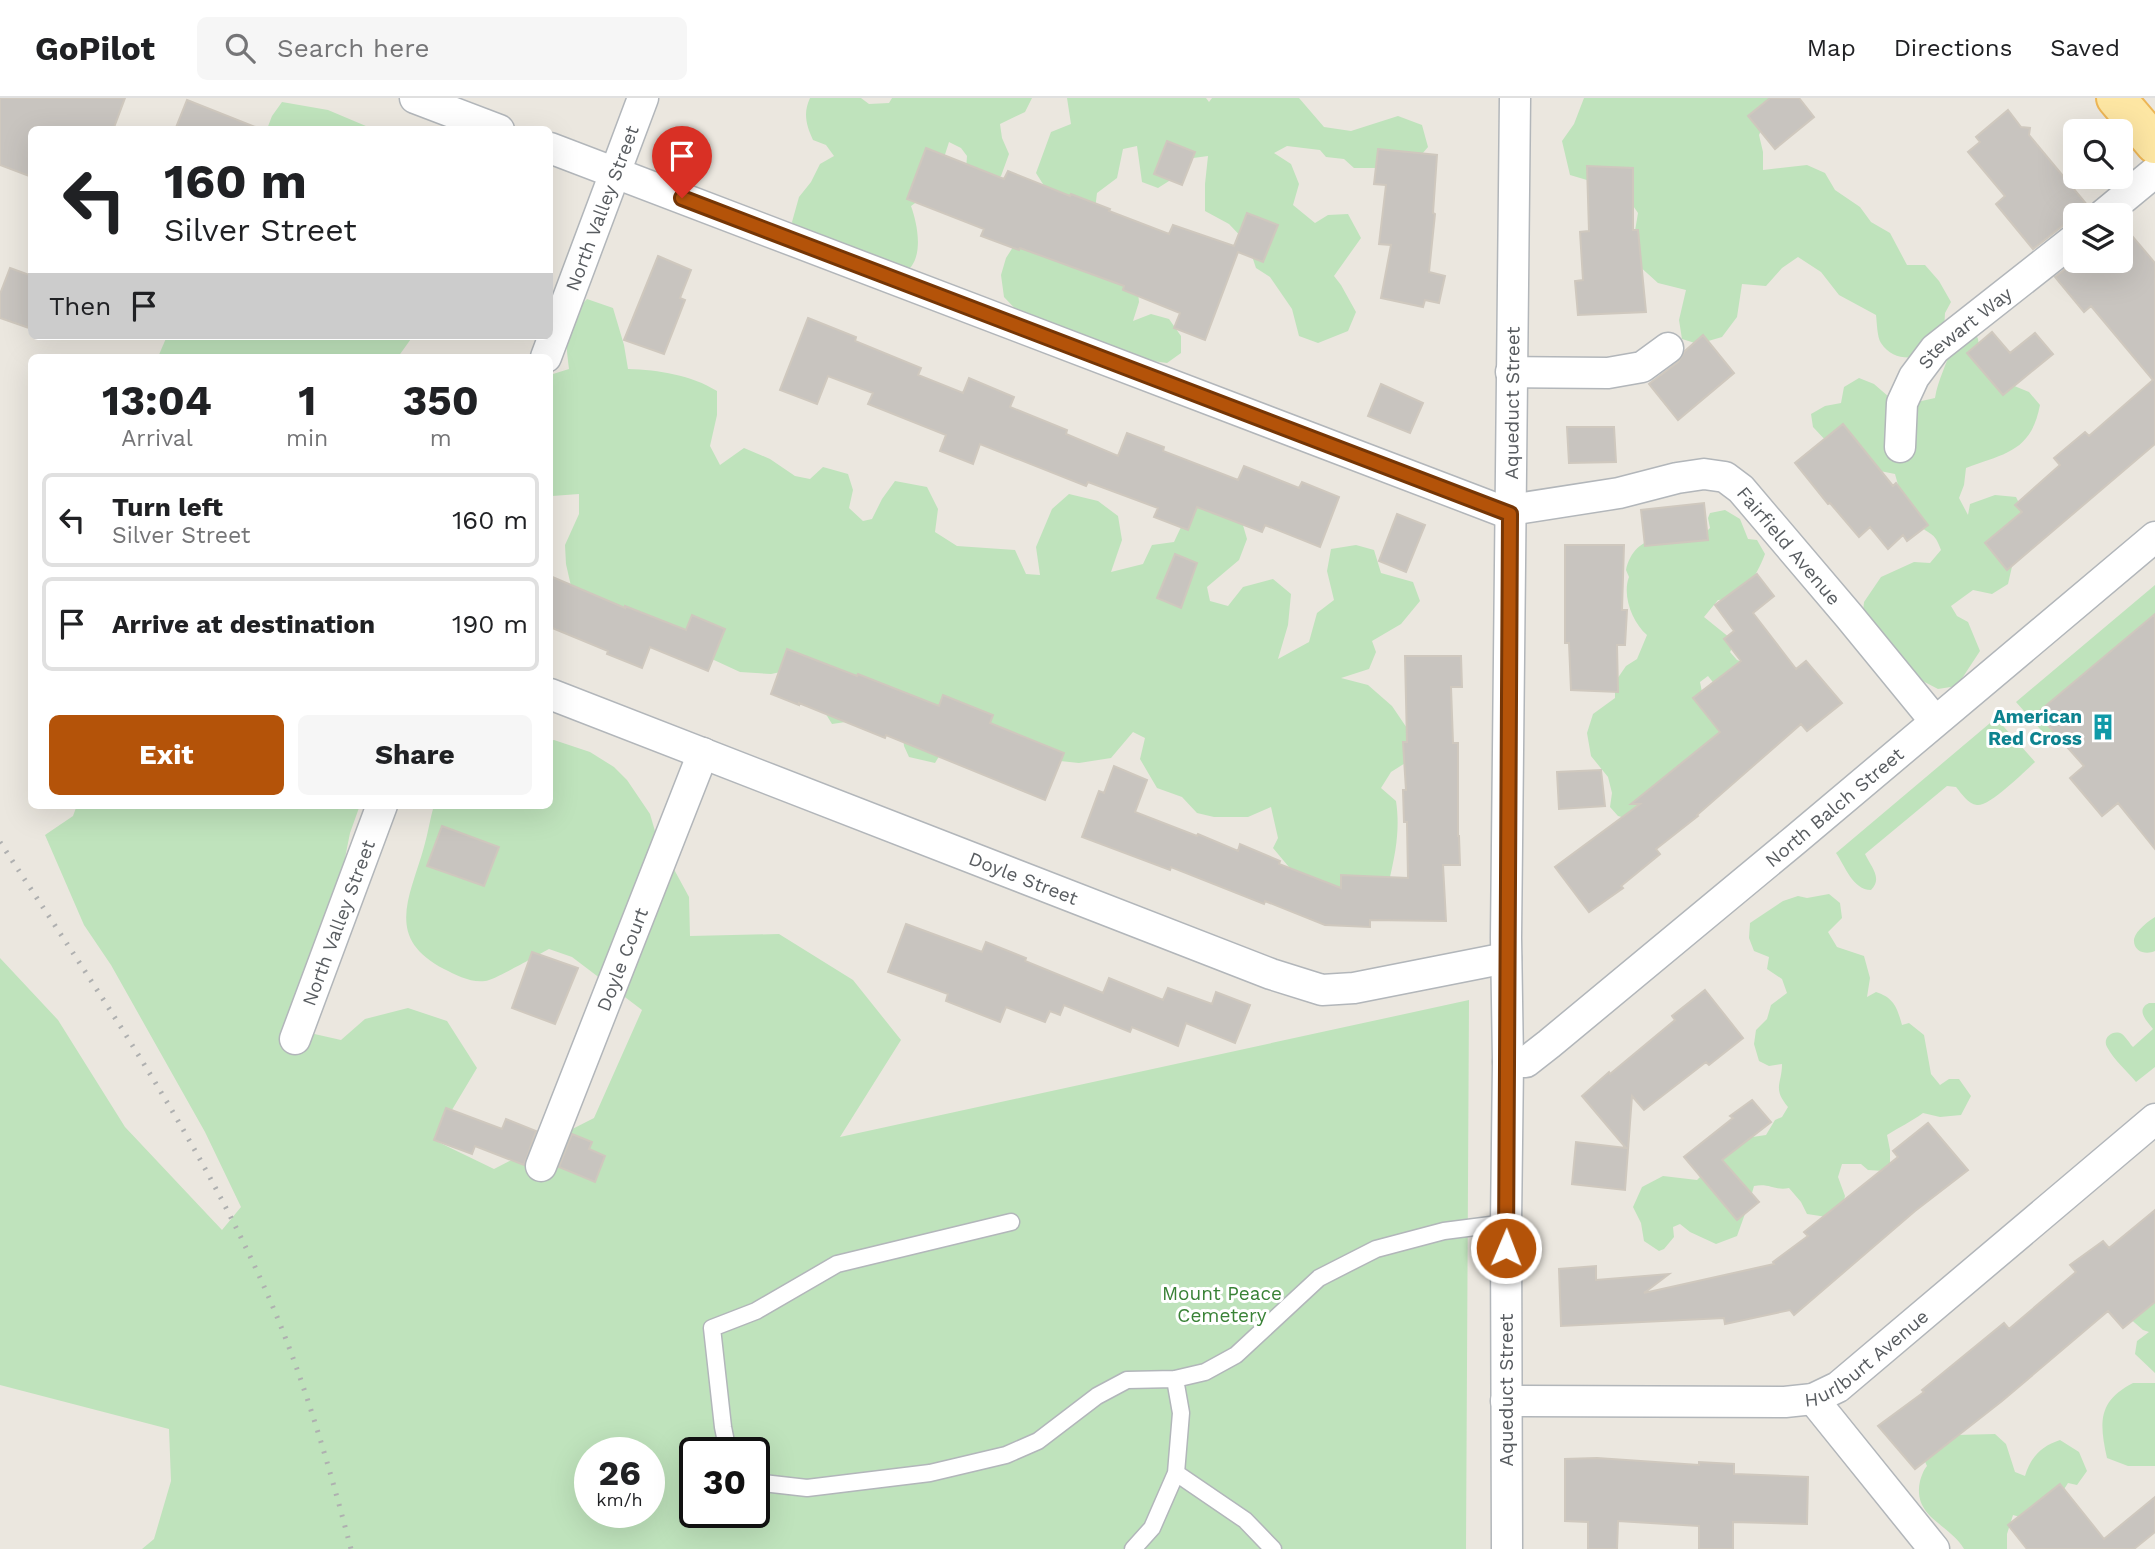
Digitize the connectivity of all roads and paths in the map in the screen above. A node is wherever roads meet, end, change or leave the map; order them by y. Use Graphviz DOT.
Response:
graph roads {
  1 [pos="415,98"];
  2 [pos="643,98"];
  3 [pos="1515,98"];
  4 [pos="2116,98"];
  5 [pos="488,126"];
  6 [pos="2155,144"];
  7 [pos="553,149"];
  8 [pos="2155,172"];
  9 [pos="615,173"];
  10 [pos="2118,203"];
  11 [pos="2063,248"];
  12 [pos="553,338"];
  13 [pos="1668,348"];
  14 [pos="1511,372"];
  15 [pos="1900,447"];
  16 [pos="1510,512"];
  17 [pos="2155,537"];
  18 [pos="553,695"];
  19 [pos="1935,721"];
  20 [pos="703,753"];
  21 [pos="381,809"];
  22 [pos="1506,958"];
  23 [pos="295,1039"];
  24 [pos="1508,1062"];
  25 [pos="2155,1119"];
  26 [pos="541,1166"];
  27 [pos="1011,1222"];
  28 [pos="1506,1223"];
  29 [pos="1175,1379"];
  30 [pos="1813,1399"];
  31 [pos="1506,1401"];
  32 [pos="725,1437"];
  33 [pos="1176,1473"];
  34 [pos="770,1484"];
  35 [pos="1133,1549"];
  36 [pos="1273,1549"];
  37 [pos="1507,1549"];
  38 [pos="1934,1549"];
  1 -- 5 [label="street"];
  2 -- 9 [label="street, North Valley Street"];
  3 -- 14 [label="street, Aqueduct Street"];
  4 -- 6 [label="main road"];
  7 -- 9 [label="street"];
  8 -- 10 [label="street"];
  9 -- 12 [label="street, North Valley Street"];
  9 -- 16 [label="street"];
  11 -- 15 [label="street, Stewart Way"];
  13 -- 14 [label="street"];
  14 -- 16 [label="street, Aqueduct Street"];
  16 -- 19 [label="street, Fairfield Avenue"];
  16 -- 22 [label="street, Aqueduct Street"];
  17 -- 19 [label="street, North Balch Street"];
  18 -- 20 [label="street, Doyle Street"];
  19 -- 24 [label="street, North Balch Street"];
  20 -- 22 [label="street, Doyle Street"];
  20 -- 26 [label="street, Doyle Court"];
  21 -- 23 [label="street, North Valley Street"];
  22 -- 24 [label="street, Aqueduct Street"];
  24 -- 28 [label="street, Aqueduct Street"];
  25 -- 30 [label="street, Hurlburt Avenue"];
  27 -- 32 [label="lane"];
  28 -- 29 [label="lane"];
  28 -- 31 [label="street, Aqueduct Street"];
  29 -- 33 [label="lane"];
  29 -- 34 [label="lane"];
  30 -- 31 [label="street, Hurlburt Avenue"];
  30 -- 38 [label="street"];
  31 -- 37 [label="street, Aqueduct Street"];
  33 -- 35 [label="lane"];
  33 -- 36 [label="lane"];
}
